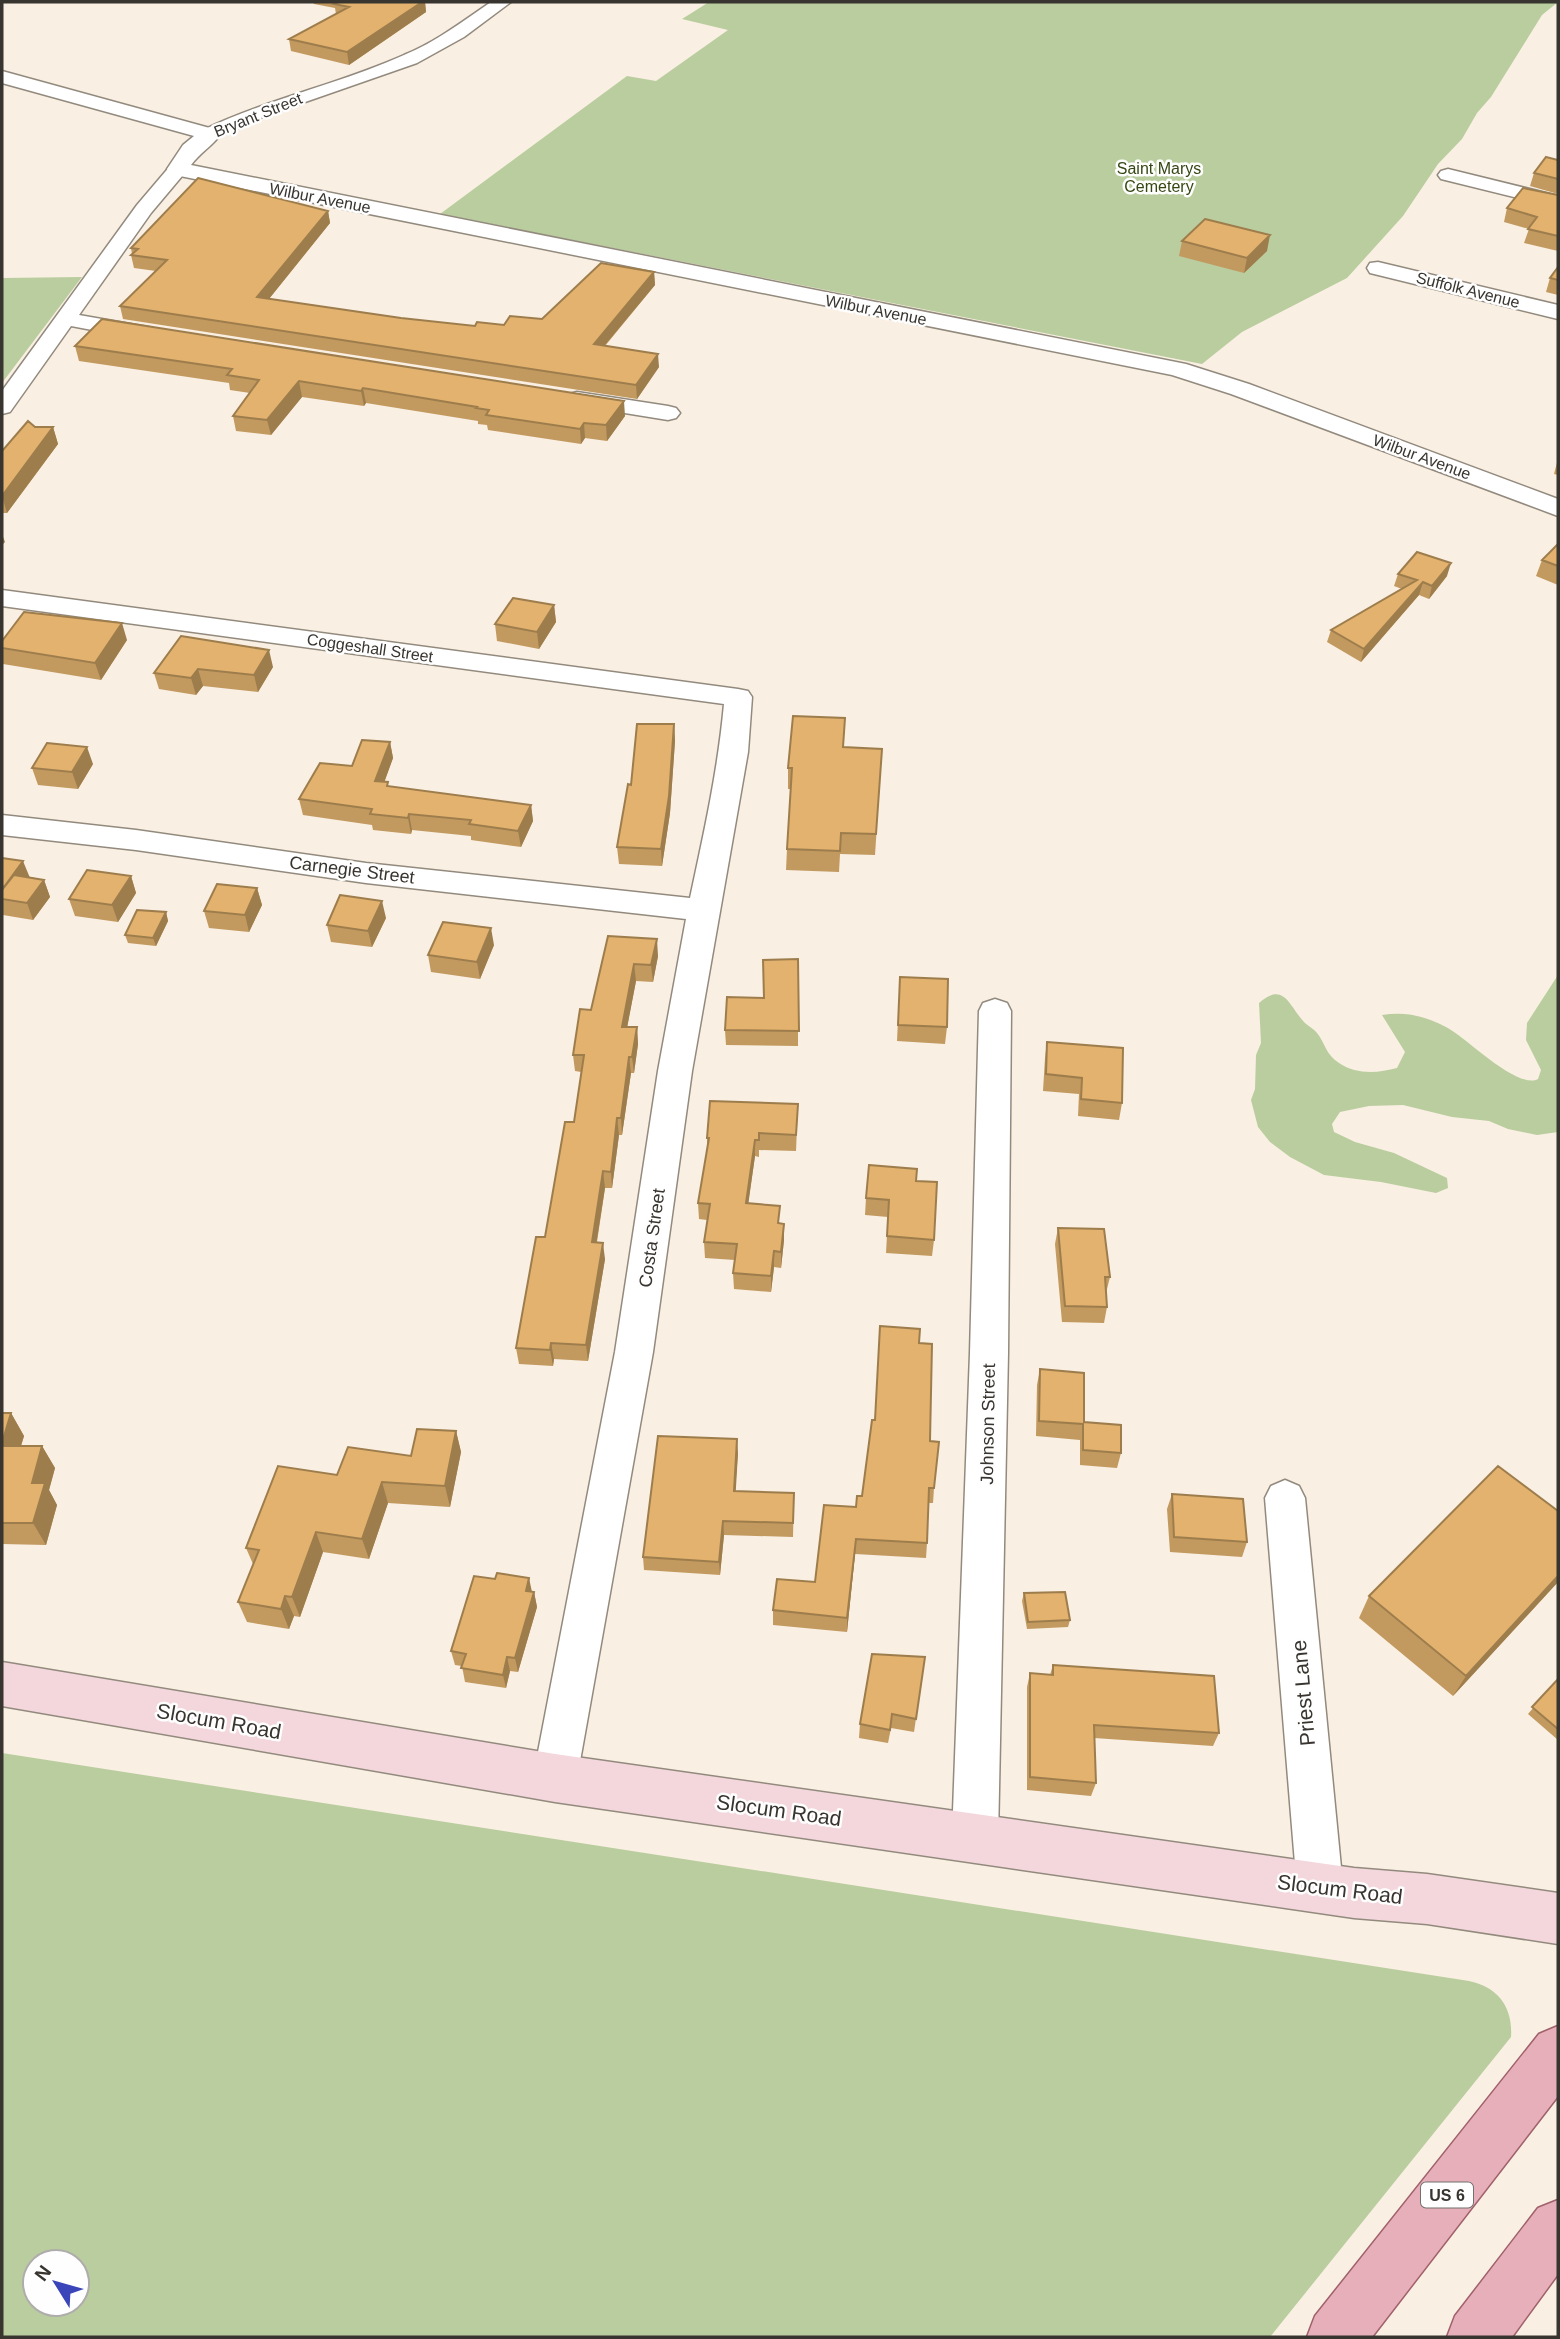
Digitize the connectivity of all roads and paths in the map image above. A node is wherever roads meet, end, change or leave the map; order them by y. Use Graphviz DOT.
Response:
graph roads {
  1 [pos="495,3"];
  2 [pos="2,77"];
  3 [pos="210,135"];
  4 [pos="178,169"];
  5 [pos="1448,175"];
  6 [pos="1558,202"];
  7 [pos="1378,268"];
  8 [pos="1558,312"];
  9 [pos="66,319"];
  10 [pos="164,336"];
  11 [pos="554,395"];
  12 [pos="2,407"];
  13 [pos="668,413"];
  14 [pos="1558,508"];
  15 [pos="2,598"];
  16 [pos="738,697"];
  17 [pos="2,825"];
  18 [pos="704,909"];
  19 [pos="995,1011"];
  20 [pos="1285,1498"];
  21 [pos="2,1684"];
  22 [pos="555,1778"];
  23 [pos="975,1838"];
  24 [pos="1320,1888"];
  25 [pos="1558,1919"];
  26 [pos="1558,2053"];
  27 [pos="1558,2228"];
  28 [pos="1336,2337"];
  29 [pos="1476,2337"];
  1 -- 3 [label="street, Bryant Street"];
  2 -- 3 [label="street"];
  3 -- 4 [label="street, Bryant Street"];
  4 -- 9 [label="street, Bryant Street"];
  4 -- 14 [label="street, Wilbur Avenue"];
  5 -- 6 [label="street"];
  7 -- 8 [label="street, Suffolk Avenue"];
  9 -- 10 [label="street"];
  9 -- 12 [label="street, Bryant Street"];
  11 -- 13 [label="street"];
  15 -- 16 [label="street, Coggeshall Street"];
  16 -- 18 [label="street, Costa Street"];
  17 -- 18 [label="street, Carnegie Street"];
  18 -- 22 [label="street, Costa Street"];
  19 -- 23 [label="street, Johnson Street"];
  20 -- 24 [label="street, Priest Lane"];
  21 -- 22 [label="main road, Slocum Road"];
  22 -- 23 [label="main road, Slocum Road"];
  23 -- 24 [label="main road, Slocum Road"];
  24 -- 25 [label="main road, Slocum Road"];
  26 -- 28 [label="main road, US 6"];
  27 -- 29 [label="main road"];
}
